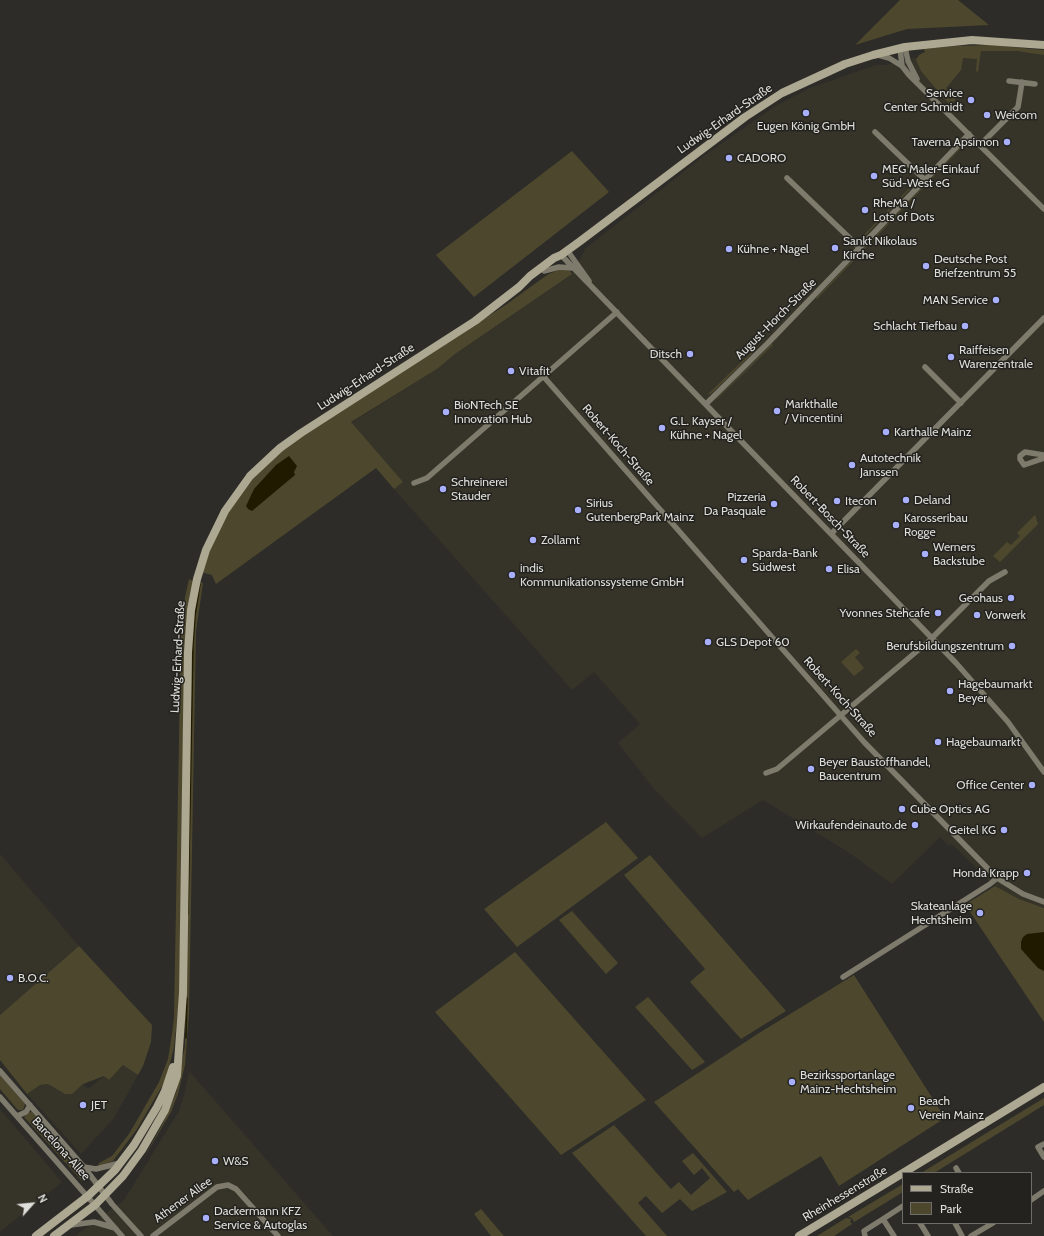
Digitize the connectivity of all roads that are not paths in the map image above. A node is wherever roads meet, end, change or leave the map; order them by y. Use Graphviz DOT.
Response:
graph roads {
  1 [pos="1044,45"];
  2 [pos="903,48"];
  3 [pos="873,55"];
  4 [pos="902,66"];
  5 [pos="1009,81"];
  6 [pos="1022,82"];
  7 [pos="1035,84"];
  8 [pos="921,86"];
  9 [pos="875,132"];
  10 [pos="969,134"];
  11 [pos="980,145"];
  12 [pos="787,178"];
  13 [pos="925,180"];
  14 [pos="1043,205"];
  15 [pos="860,248"];
  16 [pos="564,253"];
  17 [pos="572,268"];
  18 [pos="544,271"];
  19 [pos="592,285"];
  20 [pos="519,287"];
  21 [pos="617,312"];
  22 [pos="1044,318"];
  23 [pos="925,367"];
  24 [pos="543,376"];
  25 [pos="961,403"];
  26 [pos="706,404"];
  27 [pos="414,483"];
  28 [pos="831,534"];
  29 [pos="1005,572"];
  30 [pos="932,638"];
  31 [pos="841,715"];
  32 [pos="1044,772"];
  33 [pos="766,773"];
  34 [pos="997,878"];
  35 [pos="1044,902"];
  36 [pos="843,977"];
  37 [pos="180,1039"];
  38 [pos="0,1071"];
  39 [pos="1044,1084"];
  40 [pos="1044,1087"];
  41 [pos="0,1097"];
  42 [pos="1028,1097"];
  43 [pos="30,1106"];
  44 [pos="17,1116"];
  45 [pos="1044,1144"];
  46 [pos="1044,1157"];
  47 [pos="122,1162"];
  48 [pos="84,1167"];
  49 [pos="905,1172"];
  50 [pos="902,1174"];
  51 [pos="99,1187"];
  52 [pos="1044,1191"];
  53 [pos="106,1195"];
  54 [pos="88,1196"];
  55 [pos="1032,1199"];
  56 [pos="95,1205"];
  57 [pos="902,1207"];
  58 [pos="883,1219"];
  59 [pos="921,1224"];
  60 [pos="956,1224"];
  61 [pos="990,1224"];
  62 [pos="66,1227"];
  63 [pos="115,1228"];
  64 [pos="36,1236"];
  65 [pos="54,1236"];
  66 [pos="122,1236"];
  67 [pos="141,1236"];
  68 [pos="153,1236"];
  69 [pos="278,1236"];
  70 [pos="799,1236"];
  71 [pos="865,1236"];
  72 [pos="894,1236"];
  73 [pos="928,1236"];
  74 [pos="962,1236"];
  75 [pos="971,1236"];
  1 -- 2 [label="main road, Ludwig-Erhard-Straße"];
  2 -- 3 [label="main road, Ludwig-Erhard-Straße"];
  2 -- 4 [label="street"];
  2 -- 8 [label="street"];
  3 -- 4 [label="street"];
  3 -- 16 [label="main road, Ludwig-Erhard-Straße"];
  4 -- 8 [label="street"];
  5 -- 6 [label="street"];
  6 -- 7 [label="street"];
  6 -- 11 [label="street"];
  8 -- 10 [label="street"];
  9 -- 13 [label="street"];
  10 -- 11 [label="street"];
  10 -- 13 [label="street, August-Horch-Straße"];
  11 -- 14 [label="street"];
  12 -- 15 [label="street"];
  13 -- 15 [label="street, August-Horch-Straße"];
  15 -- 26 [label="street, August-Horch-Straße"];
  16 -- 17 [label="street, Robert-Bosch-Straße"];
  16 -- 18 [label="main road, Ludwig-Erhard-Straße"];
  16 -- 19 [label="street, Robert-Bosch-Straße"];
  16 -- 20 [label="main road, Ludwig-Erhard-Straße"];
  17 -- 18 [label="street"];
  17 -- 19 [label="street, Robert-Bosch-Straße"];
  18 -- 20 [label="main road, Ludwig-Erhard-Straße"];
  19 -- 21 [label="street, Robert-Bosch-Straße"];
  20 -- 37 [label="main road, Ludwig-Erhard-Straße"];
  21 -- 24 [label="street"];
  21 -- 26 [label="street, Robert-Bosch-Straße"];
  22 -- 25 [label="street"];
  23 -- 25 [label="street"];
  24 -- 27 [label="street"];
  24 -- 31 [label="street, Robert-Koch-Straße"];
  25 -- 28 [label="street"];
  26 -- 28 [label="street, Robert-Bosch-Straße"];
  28 -- 30 [label="street, Robert-Bosch-Straße"];
  29 -- 30 [label="street"];
  30 -- 31 [label="street"];
  30 -- 32 [label="street, Robert-Bosch-Straße"];
  31 -- 33 [label="street"];
  31 -- 34 [label="street, Robert-Koch-Straße"];
  34 -- 35 [label="street, Robert-Koch-Straße"];
  34 -- 36 [label="street"];
  37 -- 47 [label="main road, Ludwig-Erhard-Straße"];
  37 -- 53 [label="main road, Ludwig-Erhard-Straße"];
  38 -- 43 [label="street, Barcelona-Allee"];
  39 -- 42 [label="main road, Rheinhessenstraße"];
  40 -- 42 [label="main road, Rheinhessenstraße"];
  41 -- 44 [label="street, Barcelona-Allee"];
  42 -- 49 [label="main road, Rheinhessenstraße"];
  43 -- 44 [label="street, Barcelona-Allee"];
  43 -- 48 [label="street, Barcelona-Allee"];
  44 -- 54 [label="street, Barcelona-Allee"];
  45 -- 46 [label="street"];
  47 -- 48 [label="street, Barcelona-Allee"];
  47 -- 51 [label="main road, Ludwig-Erhard-Straße"];
  48 -- 51 [label="street, Barcelona-Allee"];
  50 -- 70 [label="main road, Rheinhessenstraße"];
  51 -- 53 [label="street"];
  51 -- 54 [label="main road, Ludwig-Erhard-Straße"];
  52 -- 55 [label="street"];
  53 -- 56 [label="main road, Ludwig-Erhard-Straße"];
  53 -- 67 [label="street"];
  54 -- 56 [label="street"];
  54 -- 64 [label="main road, Ludwig-Erhard-Straße"];
  56 -- 62 [label="main road, Ludwig-Erhard-Straße"];
  56 -- 63 [label="street"];
  57 -- 58 [label="street"];
  58 -- 71 [label="street"];
  58 -- 72 [label="street"];
  59 -- 73 [label="street"];
  60 -- 74 [label="street"];
  61 -- 75 [label="street"];
  62 -- 63 [label="street"];
  62 -- 65 [label="main road, Ludwig-Erhard-Straße"];
  63 -- 66 [label="street"];
  68 -- 69 [label="street, Athener Allee"];
}
